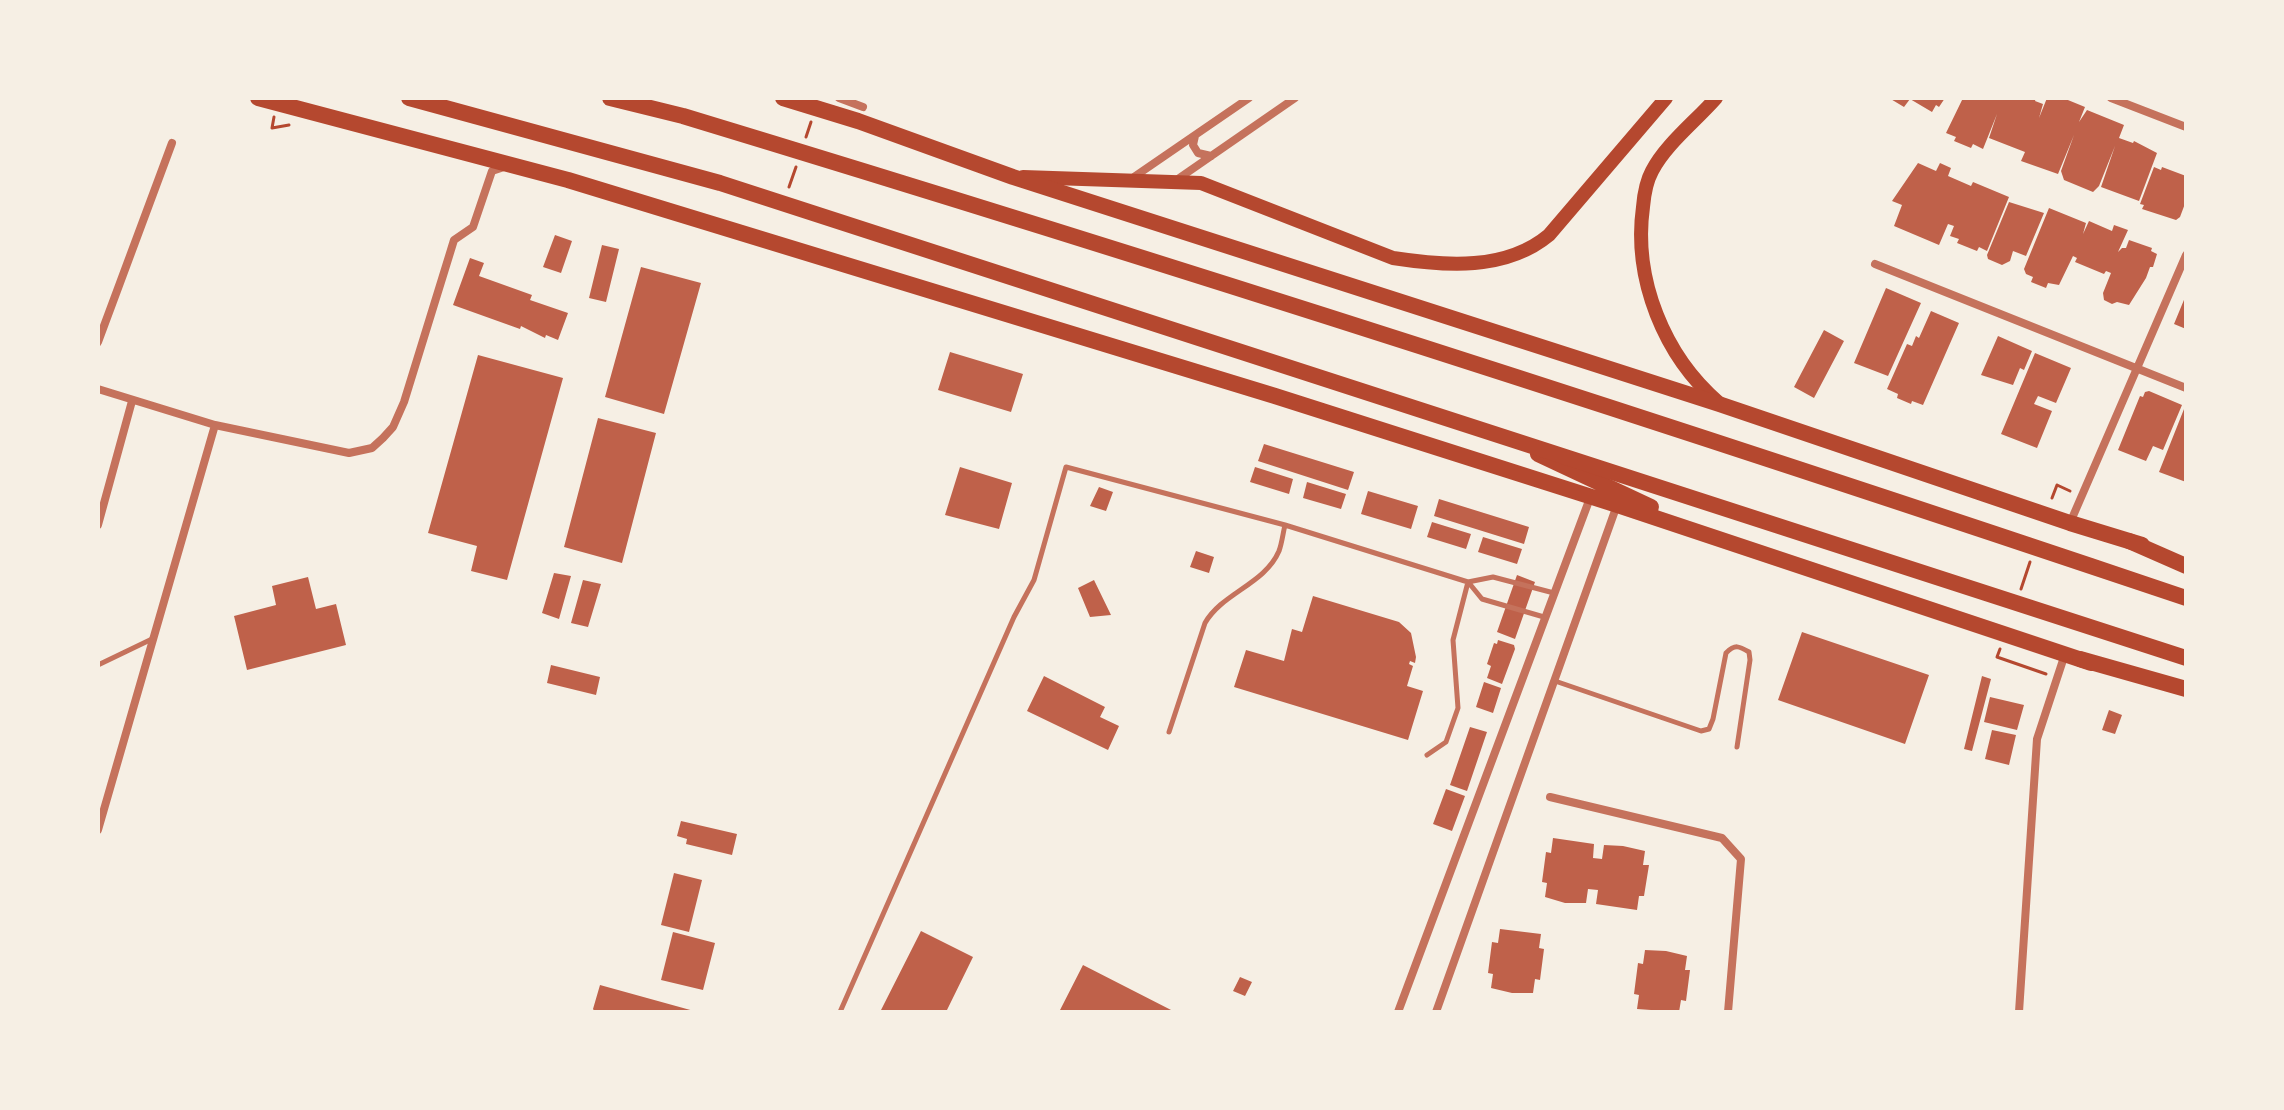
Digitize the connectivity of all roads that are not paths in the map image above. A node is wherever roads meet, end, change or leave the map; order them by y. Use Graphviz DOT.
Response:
graph roads {
  1 [pos="258,98"];
  2 [pos="409,98"];
  3 [pos="610,98"];
  4 [pos="639,98"];
  5 [pos="783,98"];
  6 [pos="839,98"];
  7 [pos="1249,98"];
  8 [pos="1295,98"];
  9 [pos="1666,98"];
  10 [pos="1716,98"];
  11 [pos="2111,98"];
  12 [pos="862,109"];
  13 [pos="683,116"];
  14 [pos="2186,127"];
  15 [pos="1195,135"];
  16 [pos="172,143"];
  17 [pos="1211,156"];
  18 [pos="511,165"];
  19 [pos="1013,177"];
  20 [pos="1128,181"];
  21 [pos="1174,181"];
  22 [pos="2186,255"];
  23 [pos="1875,264"];
  24 [pos="98,342"];
  25 [pos="2137,368"];
  26 [pos="2186,388"];
  27 [pos="98,389"];
  28 [pos="132,401"];
  29 [pos="1719,404"];
  30 [pos="215,425"];
  31 [pos="1508,440"];
  32 [pos="1590,498"];
  33 [pos="1617,505"];
  34 [pos="2070,523"];
  35 [pos="98,525"];
  36 [pos="1285,525"];
  37 [pos="1720,539"];
  38 [pos="2129,541"];
  39 [pos="2186,558"];
  40 [pos="2186,566"];
  41 [pos="1468,582"];
  42 [pos="1555,594"];
  43 [pos="2186,598"];
  44 [pos="1545,618"];
  45 [pos="153,639"];
  46 [pos="2072,656"];
  47 [pos="2186,658"];
  48 [pos="98,665"];
  49 [pos="1554,681"];
  50 [pos="2186,692"];
  51 [pos="1169,732"];
  52 [pos="1737,747"];
  53 [pos="1427,755"];
  54 [pos="1550,797"];
  55 [pos="98,830"];
  56 [pos="840,1012"];
  57 [pos="1398,1012"];
  58 [pos="1436,1012"];
  59 [pos="1728,1012"];
  60 [pos="2019,1012"];
  1 -- 18 [label="main road"];
  2 -- 31 [label="main road"];
  3 -- 13 [label="main road"];
  4 -- 13 [label="main road"];
  5 -- 12 [label="main road"];
  6 -- 12 [label="street"];
  7 -- 15 [label="street"];
  8 -- 17 [label="street"];
  9 -- 21 [label="main road"];
  10 -- 29 [label="main road"];
  11 -- 14 [label="street"];
  12 -- 19 [label="main road"];
  13 -- 43 [label="main road"];
  15 -- 17 [label="street"];
  15 -- 20 [label="street"];
  16 -- 24 [label="street"];
  17 -- 21 [label="street"];
  18 -- 30 [label="street"];
  18 -- 32 [label="main road"];
  19 -- 20 [label="main road"];
  19 -- 29 [label="main road"];
  20 -- 21 [label="main road"];
  22 -- 25 [label="street"];
  23 -- 25 [label="street"];
  25 -- 26 [label="street"];
  25 -- 34 [label="street"];
  27 -- 28 [label="street"];
  28 -- 30 [label="street"];
  28 -- 35 [label="street"];
  29 -- 34 [label="main road"];
  30 -- 45 [label="street"];
  31 -- 37 [label="main road"];
  31 -- 47 [label="main road"];
  32 -- 33 [label="main road"];
  32 -- 42 [label="street"];
  33 -- 37 [label="main road"];
  33 -- 49 [label="street"];
  34 -- 38 [label="main road"];
  36 -- 41 [label="lane"];
  36 -- 51 [label="lane"];
  36 -- 56 [label="lane"];
  37 -- 46 [label="main road"];
  38 -- 39 [label="main road"];
  38 -- 40 [label="main road"];
  41 -- 42 [label="lane"];
  41 -- 44 [label="lane"];
  41 -- 53 [label="lane"];
  42 -- 44 [label="street"];
  44 -- 57 [label="street"];
  45 -- 48 [label="lane"];
  45 -- 55 [label="street"];
  46 -- 50 [label="main road"];
  46 -- 50 [label="main road"];
  46 -- 60 [label="street"];
  49 -- 52 [label="lane"];
  49 -- 58 [label="street"];
  54 -- 59 [label="street"];
}
